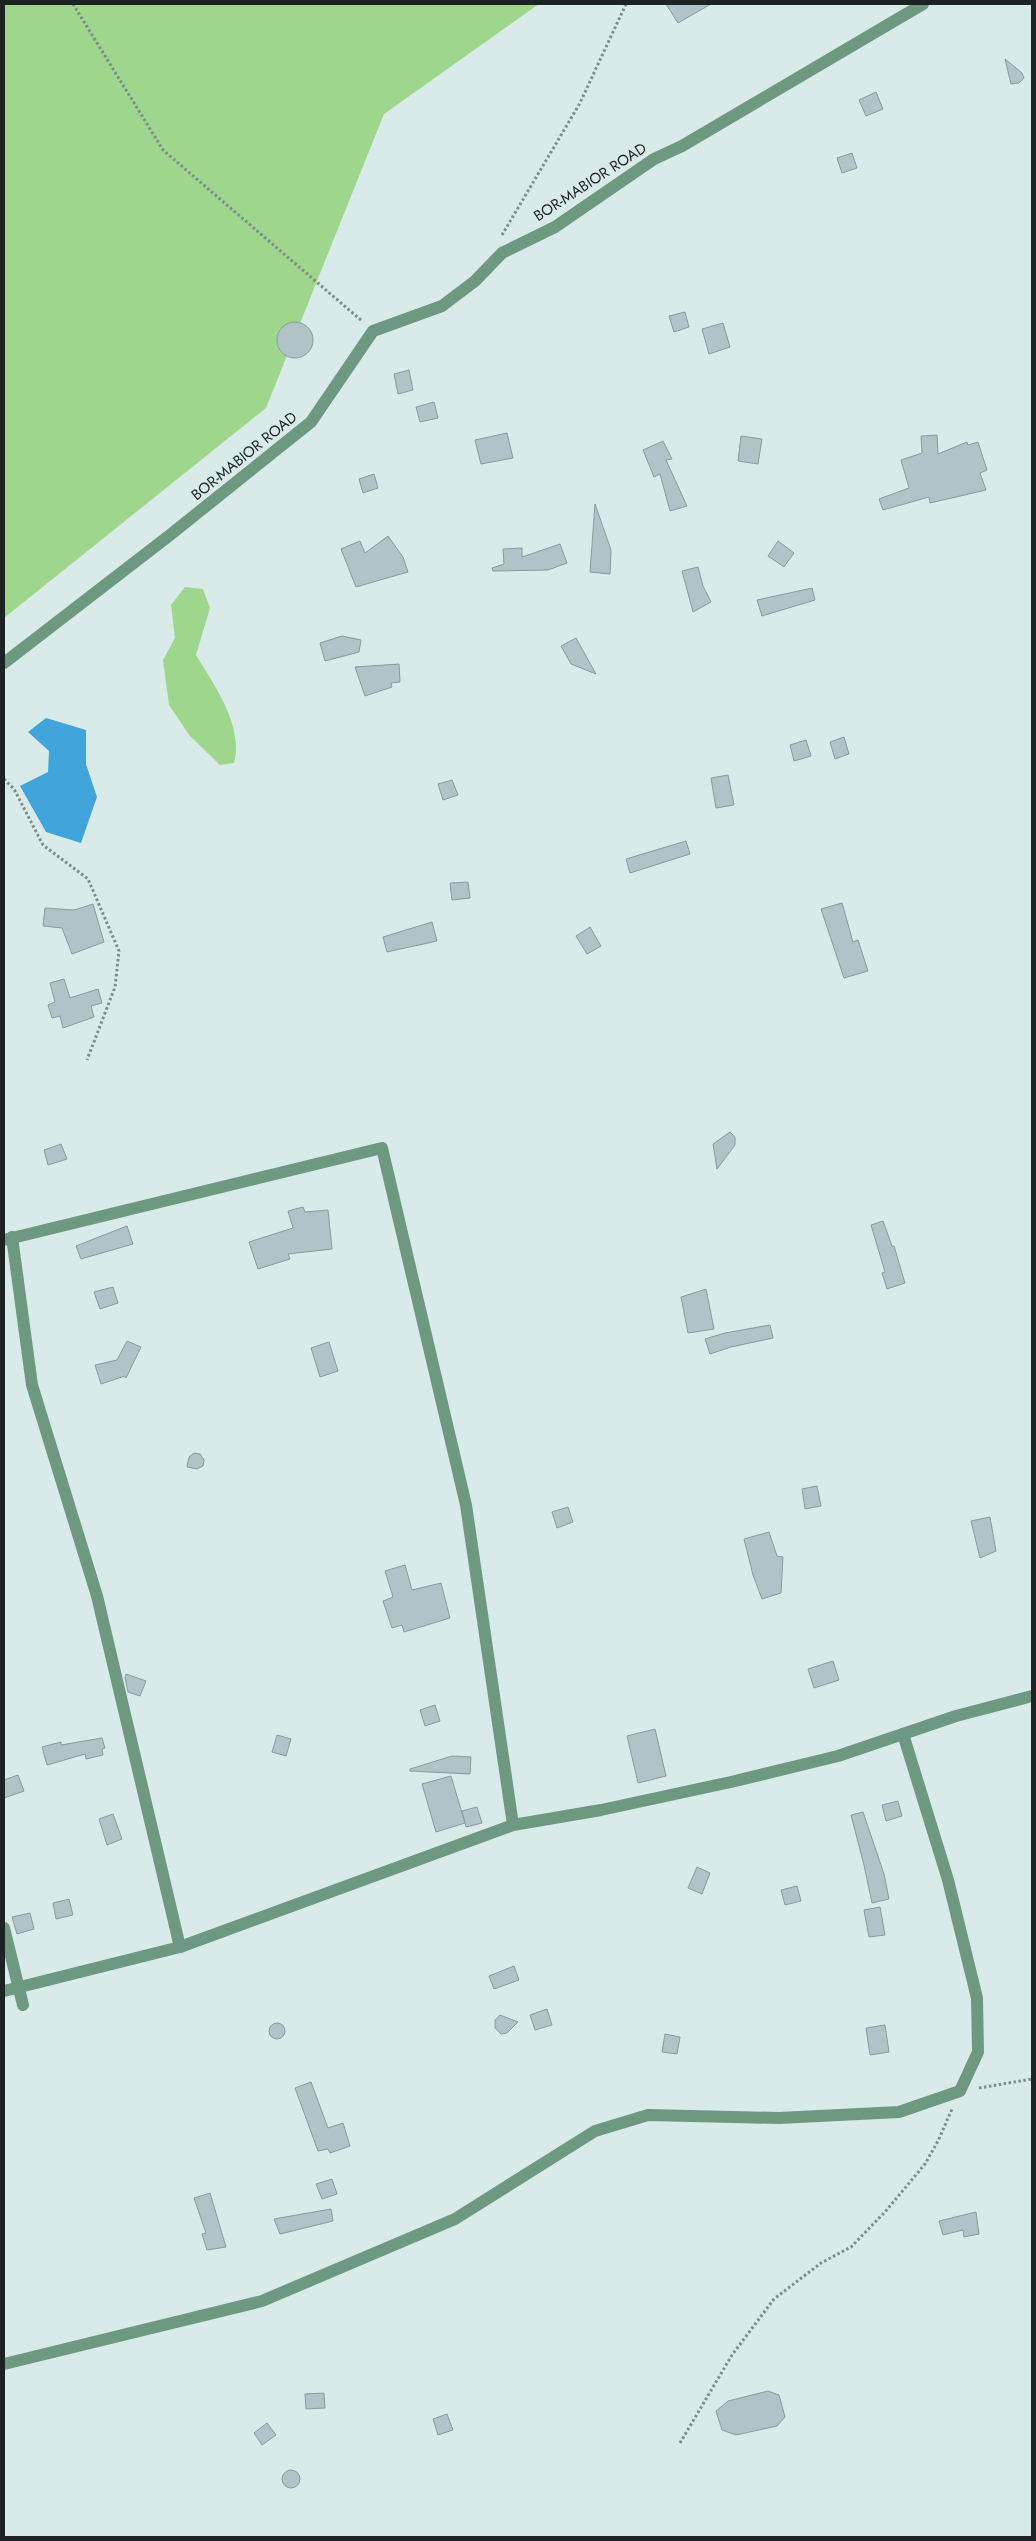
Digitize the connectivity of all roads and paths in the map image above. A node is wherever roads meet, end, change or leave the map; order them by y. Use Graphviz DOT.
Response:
graph roads {
  1 [pos="73,4"];
  2 [pos="626,4"];
  3 [pos="923,4"];
  4 [pos="500,238"];
  5 [pos="373,331"];
  6 [pos="4,663"];
  7 [pos="4,779"];
  8 [pos="87,1060"];
  9 [pos="8,1238"];
  10 [pos="1032,1696"];
  11 [pos="903,1734"];
  12 [pos="513,1825"];
  13 [pos="4,1928"];
  14 [pos="180,1947"];
  15 [pos="18,1986"];
  16 [pos="4,1991"];
  17 [pos="22,2004"];
  18 [pos="1032,2079"];
  19 [pos="960,2091"];
  20 [pos="4,2364"];
  21 [pos="680,2443"];
  1 -- 5 [label="path"];
  2 -- 4 [label="path"];
  3 -- 5 [label="street, BOR-MABIOR ROAD"];
  5 -- 6 [label="street, BOR-MABIOR ROAD"];
  7 -- 8 [label="path"];
  9 -- 12 [label="street"];
  9 -- 14 [label="street"];
  10 -- 11 [label="street"];
  11 -- 12 [label="street"];
  11 -- 19 [label="street"];
  12 -- 14 [label="street"];
  13 -- 15 [label="street"];
  14 -- 15 [label="street"];
  15 -- 16 [label="street"];
  15 -- 17 [label="street"];
  18 -- 19 [label="path"];
  19 -- 20 [label="street"];
  19 -- 21 [label="path"];
}
